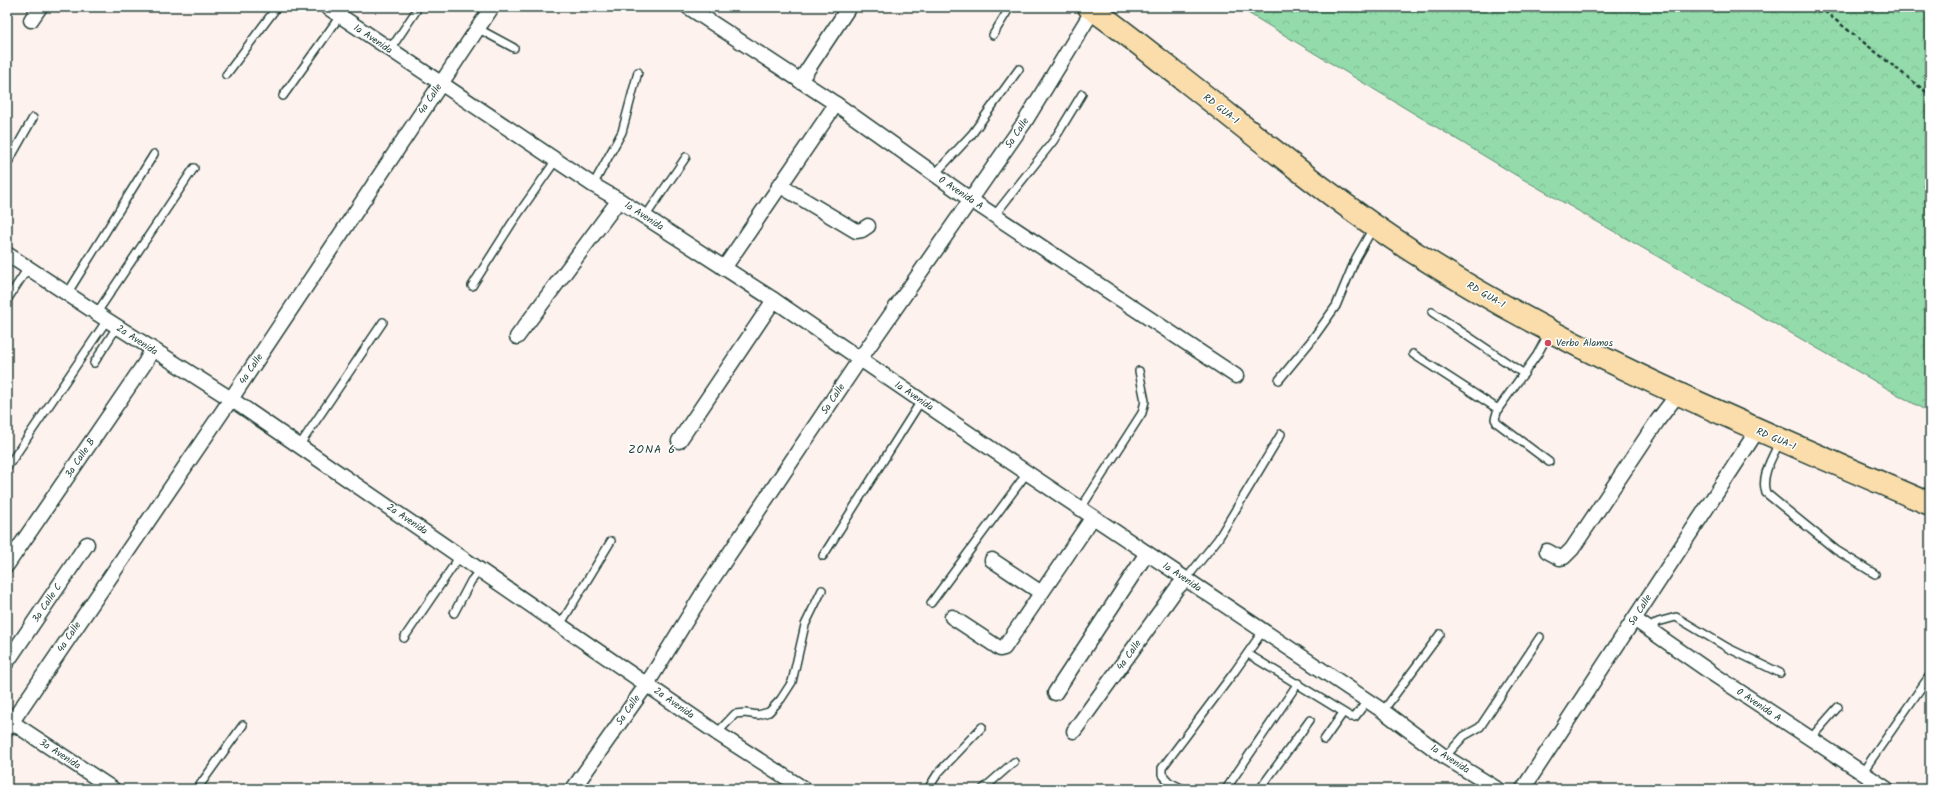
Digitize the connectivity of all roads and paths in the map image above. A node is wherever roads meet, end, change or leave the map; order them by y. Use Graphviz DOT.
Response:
graph roads {
  1 [pos="40,7"];
  2 [pos="277,7"];
  3 [pos="328,7"];
  4 [pos="492,7"];
  5 [pos="688,7"];
  6 [pos="849,7"];
  7 [pos="1010,7"];
  8 [pos="1819,7"];
  9 [pos="1091,8"];
  10 [pos="416,11"];
  11 [pos="340,16"];
  12 [pos="31,20"];
  13 [pos="477,28"];
  14 [pos="994,35"];
  15 [pos="388,48"];
  16 [pos="514,48"];
  17 [pos="1019,69"];
  18 [pos="638,72"];
  19 [pos="226,75"];
  20 [pos="800,81"];
  21 [pos="440,84"];
  22 [pos="1082,94"];
  23 [pos="1930,94"];
  24 [pos="283,96"];
  25 [pos="836,104"];
  26 [pos="34,118"];
  27 [pos="154,154"];
  28 [pos="686,157"];
  29 [pos="556,160"];
  30 [pos="7,164"];
  31 [pos="194,168"];
  32 [pos="934,175"];
  33 [pos="593,185"];
  34 [pos="779,186"];
  35 [pos="619,200"];
  36 [pos="971,200"];
  37 [pos="994,216"];
  38 [pos="645,217"];
  39 [pos="868,226"];
  40 [pos="1374,226"];
  41 [pos="7,254"];
  42 [pos="28,268"];
  43 [pos="724,268"];
  44 [pos="472,286"];
  45 [pos="67,294"];
  46 [pos="7,300"];
  47 [pos="774,300"];
  48 [pos="1432,312"];
  49 [pos="107,320"];
  50 [pos="383,322"];
  51 [pos="1550,330"];
  52 [pos="517,337"];
  53 [pos="152,350"];
  54 [pos="1413,354"];
  55 [pos="860,359"];
  56 [pos="94,363"];
  57 [pos="1140,371"];
  58 [pos="1524,374"];
  59 [pos="1236,376"];
  60 [pos="1279,380"];
  61 [pos="1678,394"];
  62 [pos="231,399"];
  63 [pos="921,401"];
  64 [pos="1498,409"];
  65 [pos="1757,431"];
  66 [pos="1281,434"];
  67 [pos="679,441"];
  68 [pos="1780,441"];
  69 [pos="299,446"];
  70 [pos="1549,462"];
  71 [pos="8,466"];
  72 [pos="1027,473"];
  73 [pos="1930,504"];
  74 [pos="1081,508"];
  75 [pos="1093,517"];
  76 [pos="612,541"];
  77 [pos="86,544"];
  78 [pos="1547,551"];
  79 [pos="1147,553"];
  80 [pos="460,556"];
  81 [pos="823,556"];
  82 [pos="992,560"];
  83 [pos="7,565"];
  84 [pos="480,570"];
  85 [pos="1875,574"];
  86 [pos="1186,579"];
  87 [pos="822,590"];
  88 [pos="1040,592"];
  89 [pos="931,603"];
  90 [pos="454,613"];
  91 [pos="952,617"];
  92 [pos="1634,618"];
  93 [pos="560,625"];
  94 [pos="1648,629"];
  95 [pos="1263,631"];
  96 [pos="1440,634"];
  97 [pos="1540,637"];
  98 [pos="404,638"];
  99 [pos="1248,654"];
  100 [pos="7,662"];
  101 [pos="1780,673"];
  102 [pos="1930,675"];
  103 [pos="1298,683"];
  104 [pos="647,684"];
  105 [pos="1054,692"];
  106 [pos="1367,701"];
  107 [pos="1838,707"];
  108 [pos="1383,711"];
  109 [pos="1343,713"];
  110 [pos="1310,720"];
  111 [pos="8,723"];
  112 [pos="243,725"];
  113 [pos="982,727"];
  114 [pos="1074,731"];
  115 [pos="717,733"];
  116 [pos="1810,739"];
  117 [pos="1324,740"];
  118 [pos="1445,757"];
  119 [pos="1014,762"];
  120 [pos="1866,780"];
  121 [pos="1229,788"];
  122 [pos="113,789"];
  123 [pos="197,789"];
  124 [pos="573,789"];
  125 [pos="804,789"];
  126 [pos="928,789"];
  127 [pos="982,789"];
  128 [pos="1182,789"];
  129 [pos="1260,789"];
  130 [pos="1497,789"];
  131 [pos="1522,789"];
  132 [pos="1887,789"];
  1 -- 12 [label="street"];
  2 -- 19 [label="lane"];
  3 -- 11 [label="street, 1a Avenida"];
  4 -- 13 [label="street, 4a Calle"];
  5 -- 20 [label="street, 0 Avenida A"];
  6 -- 20 [label="street"];
  7 -- 14 [label="lane"];
  8 -- 23 [label="path"];
  9 -- 36 [label="street, 5a Calle"];
  9 -- 40 [label="main road, RD GUA-1"];
  10 -- 15 [label="lane"];
  11 -- 15 [label="street, 1a Avenida"];
  11 -- 24 [label="lane"];
  13 -- 16 [label="lane"];
  13 -- 21 [label="street, 4a Calle"];
  15 -- 21 [label="street, 1a Avenida"];
  17 -- 32 [label="lane"];
  18 -- 33 [label="lane"];
  20 -- 25 [label="street, 0 Avenida A"];
  21 -- 29 [label="street, 1a Avenida"];
  21 -- 62 [label="street, 4a Calle"];
  22 -- 37 [label="lane"];
  25 -- 32 [label="street, 0 Avenida A"];
  25 -- 34 [label="street"];
  26 -- 30 [label="lane"];
  27 -- 45 [label="lane"];
  28 -- 38 [label="lane"];
  29 -- 33 [label="street, 1a Avenida"];
  29 -- 44 [label="lane"];
  31 -- 49 [label="lane"];
  32 -- 36 [label="street, 0 Avenida A"];
  33 -- 35 [label="street, 1a Avenida"];
  34 -- 39 [label="street"];
  34 -- 43 [label="street"];
  35 -- 38 [label="street, 1a Avenida"];
  35 -- 52 [label="street"];
  36 -- 37 [label="street, 0 Avenida A"];
  36 -- 55 [label="street, 5a Calle"];
  37 -- 59 [label="street, 0 Avenida A"];
  38 -- 43 [label="street, 1a Avenida"];
  40 -- 51 [label="main road, RD GUA-1"];
  40 -- 60 [label="lane"];
  41 -- 42 [label="street, 2a Avenida"];
  42 -- 45 [label="street, 2a Avenida"];
  42 -- 46 [label="lane"];
  43 -- 47 [label="street, 1a Avenida"];
  45 -- 49 [label="street, 2a Avenida"];
  47 -- 55 [label="street, 1a Avenida"];
  47 -- 67 [label="street"];
  48 -- 58 [label="lane"];
  49 -- 53 [label="street, 2a Avenida"];
  49 -- 56 [label="lane"];
  49 -- 71 [label="lane"];
  50 -- 69 [label="lane"];
  51 -- 58 [label="lane"];
  51 -- 61 [label="main road, RD GUA-1"];
  53 -- 62 [label="street, 2a Avenida"];
  53 -- 83 [label="street, 3a Calle B"];
  54 -- 64 [label="lane"];
  55 -- 63 [label="street, 1a Avenida"];
  55 -- 104 [label="street, 5a Calle"];
  57 -- 74 [label="lane"];
  58 -- 64 [label="lane"];
  61 -- 65 [label="main road, RD GUA-1"];
  61 -- 78 [label="street"];
  62 -- 69 [label="street, 2a Avenida"];
  62 -- 111 [label="street, 4a Calle"];
  63 -- 72 [label="street, 1a Avenida"];
  63 -- 81 [label="lane"];
  64 -- 70 [label="lane"];
  65 -- 68 [label="main road, RD GUA-1"];
  65 -- 92 [label="street, 5a Calle"];
  66 -- 86 [label="lane"];
  68 -- 73 [label="main road, RD GUA-1"];
  68 -- 85 [label="lane"];
  69 -- 80 [label="street, 2a Avenida"];
  72 -- 74 [label="street, 1a Avenida"];
  72 -- 89 [label="lane"];
  74 -- 75 [label="street, 1a Avenida"];
  75 -- 79 [label="street, 1a Avenida"];
  75 -- 88 [label="street"];
  76 -- 93 [label="lane"];
  77 -- 100 [label="street, 3a Calle C"];
  79 -- 86 [label="street, 1a Avenida"];
  79 -- 105 [label="street"];
  80 -- 84 [label="street, 2a Avenida"];
  80 -- 98 [label="lane"];
  82 -- 88 [label="street"];
  84 -- 90 [label="lane"];
  84 -- 93 [label="street, 2a Avenida"];
  86 -- 95 [label="street, 1a Avenida"];
  86 -- 114 [label="street, 4a Calle"];
  87 -- 115 [label="lane"];
  88 -- 91 [label="street"];
  92 -- 94 [label="street, 0 Avenida A"];
  92 -- 131 [label="street, 5a Calle"];
  93 -- 104 [label="street, 2a Avenida"];
  94 -- 101 [label="lane"];
  94 -- 116 [label="street, 0 Avenida A"];
  95 -- 99 [label="lane"];
  95 -- 106 [label="street, 1a Avenida"];
  96 -- 108 [label="lane"];
  97 -- 118 [label="lane"];
  99 -- 103 [label="lane"];
  99 -- 128 [label="lane"];
  102 -- 120 [label="lane"];
  103 -- 109 [label="lane"];
  103 -- 121 [label="lane"];
  104 -- 115 [label="street, 2a Avenida"];
  104 -- 124 [label="street, 5a Calle"];
  106 -- 108 [label="street, 1a Avenida"];
  106 -- 109 [label="lane"];
  107 -- 116 [label="lane"];
  108 -- 118 [label="street, 1a Avenida"];
  109 -- 117 [label="lane"];
  110 -- 129 [label="lane"];
  111 -- 122 [label="street, 3a Avenida"];
  112 -- 123 [label="lane"];
  113 -- 126 [label="lane"];
  115 -- 125 [label="street, 2a Avenida"];
  116 -- 120 [label="street, 0 Avenida A"];
  118 -- 130 [label="street, 1a Avenida"];
  119 -- 127 [label="lane"];
  120 -- 132 [label="street, 0 Avenida A"];
}
